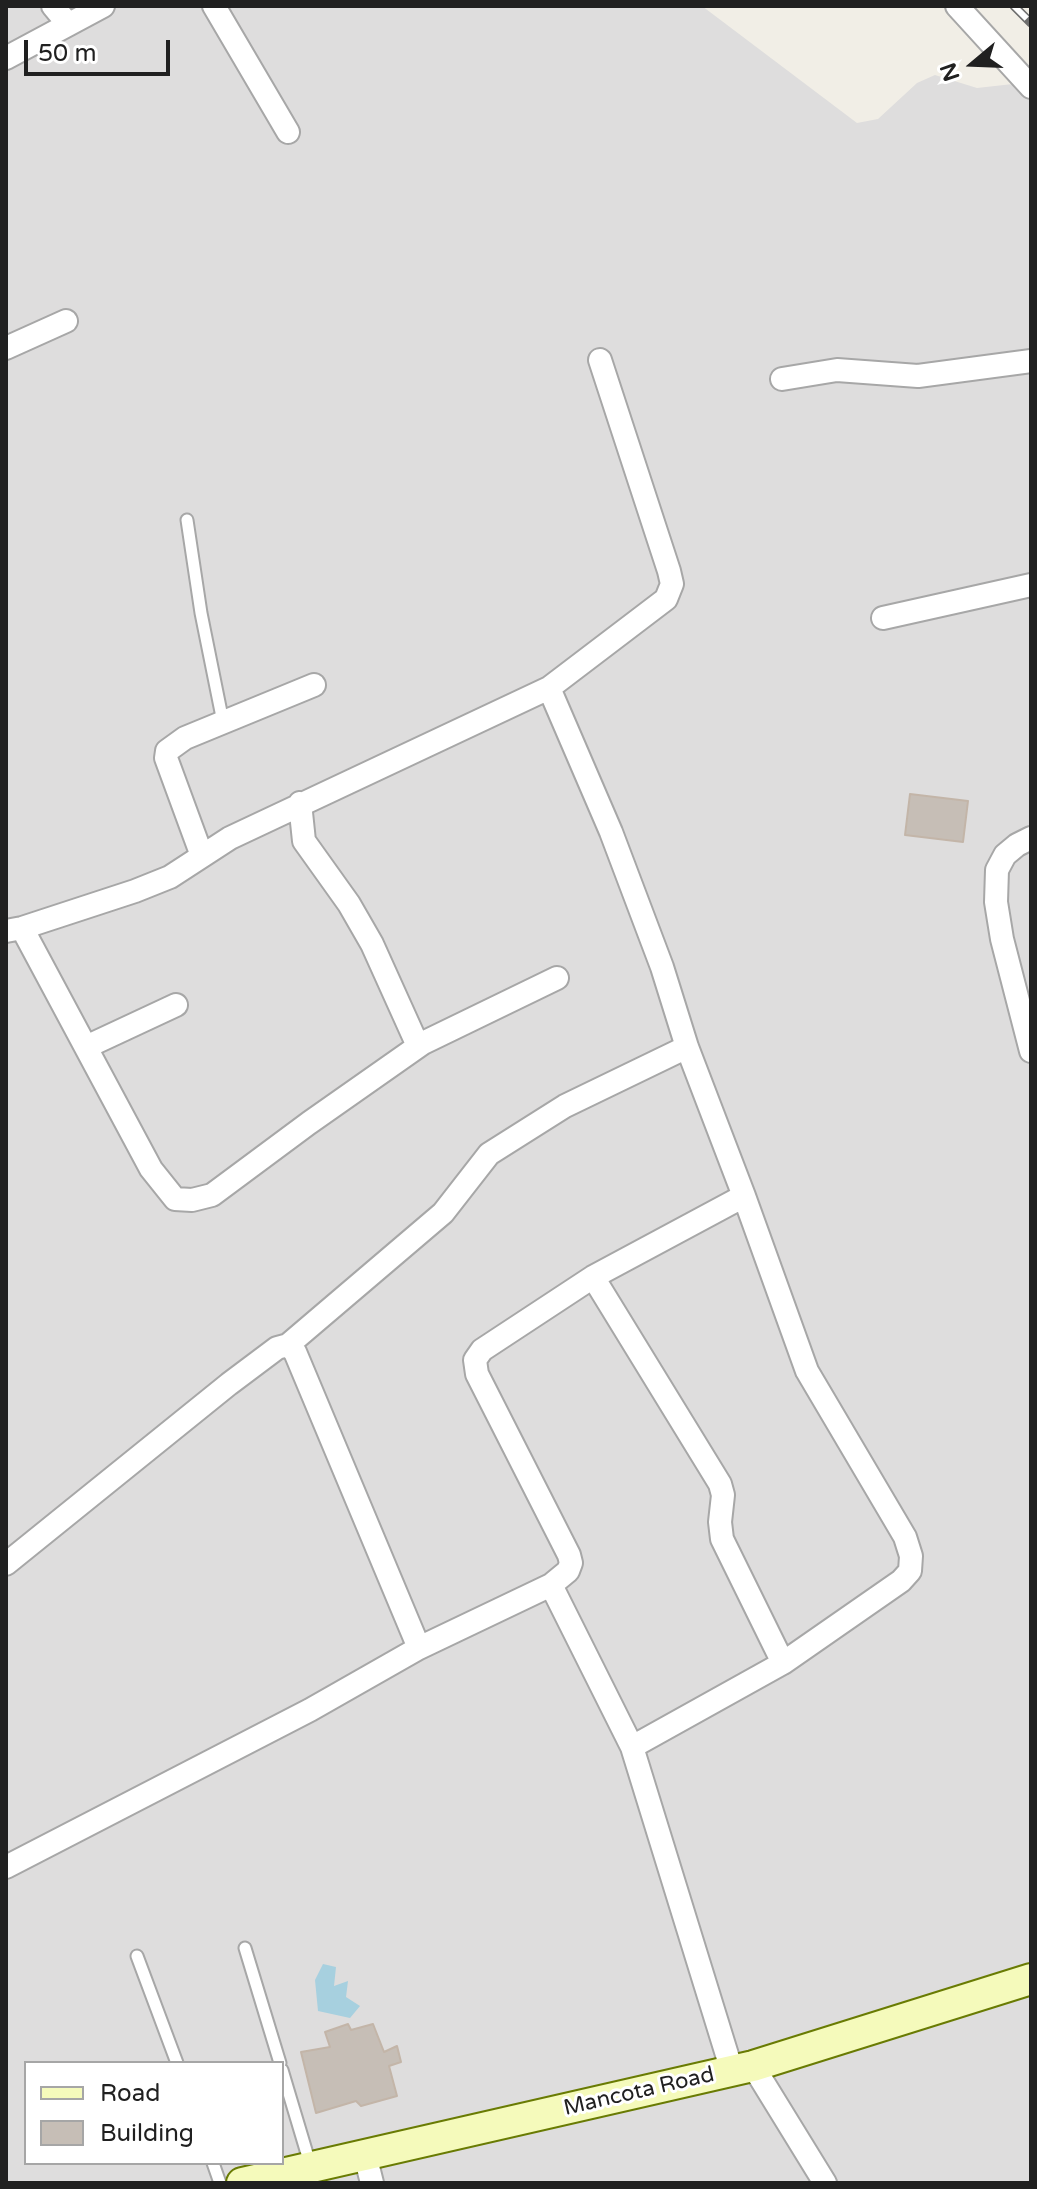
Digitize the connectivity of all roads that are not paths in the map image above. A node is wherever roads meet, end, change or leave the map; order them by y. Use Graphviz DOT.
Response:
graph roads {
  1 [pos="53,6"];
  2 [pos="103,6"];
  3 [pos="214,6"];
  4 [pos="957,6"];
  5 [pos="68,24"];
  6 [pos="6,58"];
  7 [pos="1031,87"];
  8 [pos="288,132"];
  9 [pos="66,321"];
  10 [pos="6,348"];
  11 [pos="600,360"];
  12 [pos="1031,361"];
  13 [pos="782,379"];
  14 [pos="187,520"];
  15 [pos="1031,585"];
  16 [pos="883,618"];
  17 [pos="314,685"];
  18 [pos="549,688"];
  19 [pos="223,722"];
  20 [pos="300,803"];
  21 [pos="1031,838"];
  22 [pos="202,856"];
  23 [pos="14,930"];
  24 [pos="557,978"];
  25 [pos="176,1005"];
  26 [pos="1029,1037"];
  27 [pos="418,1046"];
  28 [pos="86,1047"];
  29 [pos="687,1047"];
  30 [pos="744,1196"];
  31 [pos="593,1277"];
  32 [pos="288,1345"];
  33 [pos="6,1564"];
  34 [pos="551,1585"];
  35 [pos="419,1648"];
  36 [pos="783,1663"];
  37 [pos="632,1747"];
  38 [pos="6,1867"];
  39 [pos="245,1948"];
  40 [pos="137,1956"];
  41 [pos="1031,1979"];
  42 [pos="176,2061"];
  43 [pos="279,2061"];
  44 [pos="743,2069"];
  45 [pos="284,2077"];
  46 [pos="311,2167"];
  47 [pos="368,2169"];
  48 [pos="242,2183"];
  49 [pos="825,2183"];
  1 -- 5 [label="street"];
  2 -- 5 [label="street"];
  3 -- 8 [label="street"];
  4 -- 7 [label="street"];
  5 -- 6 [label="street"];
  9 -- 10 [label="street"];
  11 -- 18 [label="street"];
  12 -- 13 [label="street"];
  14 -- 19 [label="lane"];
  15 -- 16 [label="street"];
  17 -- 19 [label="street"];
  18 -- 20 [label="street"];
  18 -- 29 [label="street"];
  19 -- 22 [label="street"];
  20 -- 22 [label="street"];
  20 -- 27 [label="street"];
  21 -- 26 [label="street"];
  22 -- 23 [label="street"];
  23 -- 28 [label="street"];
  24 -- 27 [label="street"];
  25 -- 28 [label="street"];
  27 -- 28 [label="street"];
  29 -- 30 [label="street"];
  29 -- 32 [label="street"];
  30 -- 31 [label="street"];
  30 -- 36 [label="street"];
  31 -- 34 [label="street"];
  31 -- 36 [label="street"];
  32 -- 33 [label="street"];
  32 -- 35 [label="street"];
  34 -- 35 [label="street"];
  34 -- 37 [label="street"];
  35 -- 38 [label="street"];
  36 -- 37 [label="street"];
  37 -- 44 [label="street"];
  39 -- 43 [label="lane"];
  40 -- 42 [label="lane"];
  41 -- 44 [label="main road, Mancota Road"];
  44 -- 47 [label="main road, Mancota Road"];
  44 -- 49 [label="street"];
  45 -- 46 [label="lane"];
  46 -- 47 [label="main road, Mancota Road"];
  46 -- 48 [label="main road, Mancota Road"];
}
